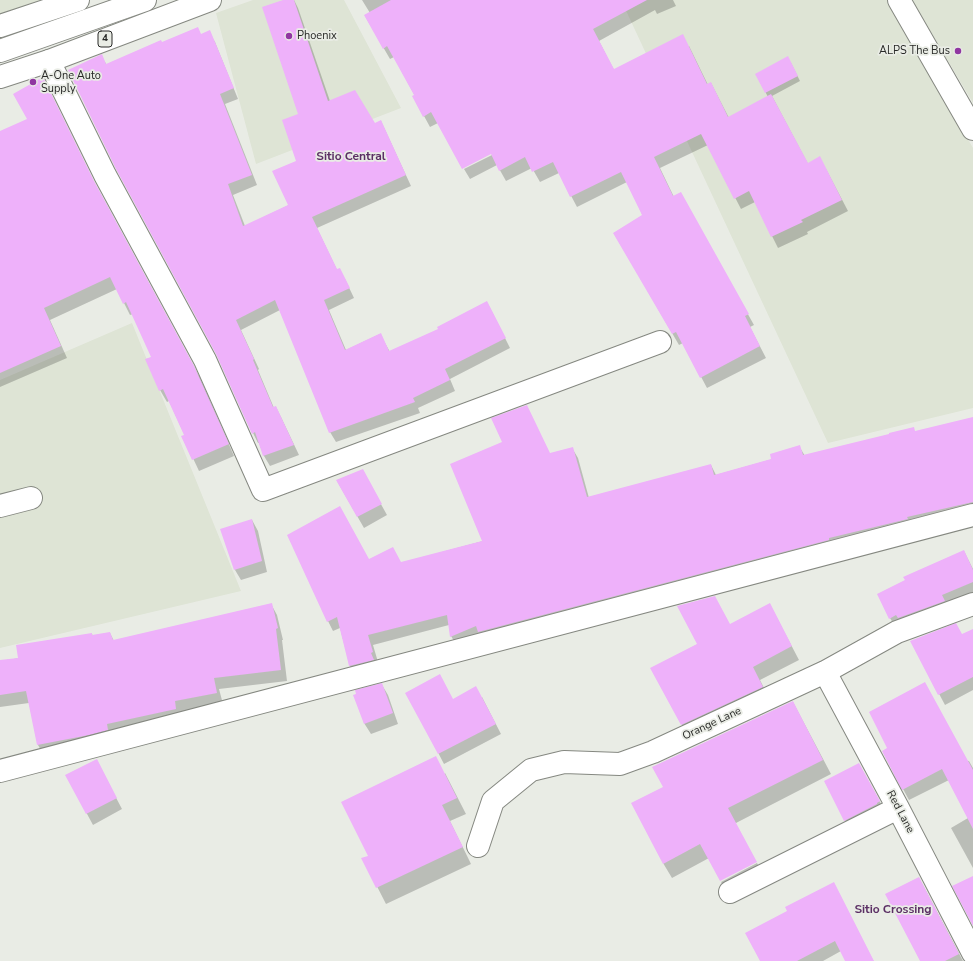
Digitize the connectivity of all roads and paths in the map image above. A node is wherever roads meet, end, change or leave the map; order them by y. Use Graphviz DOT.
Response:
graph roads {
  1 [pos="78,0"];
  2 [pos="145,0"];
  3 [pos="210,0"];
  4 [pos="899,0"];
  5 [pos="0,26"];
  6 [pos="0,51"];
  7 [pos="49,61"];
  8 [pos="0,78"];
  9 [pos="973,129"];
  10 [pos="660,342"];
  11 [pos="31,498"];
  12 [pos="0,506"];
  13 [pos="973,515"];
  14 [pos="973,604"];
  15 [pos="825,672"];
  16 [pos="0,771"];
  17 [pos="898,808"];
  18 [pos="478,846"];
  19 [pos="730,892"];
  20 [pos="973,952"];
  21 [pos="973,959"];
  22 [pos="970,961"];
  1 -- 5 [label="main road"];
  2 -- 6 [label="main road"];
  3 -- 7 [label="main road, 4"];
  4 -- 9 [label="main road"];
  7 -- 8 [label="main road, 4"];
  7 -- 10 [label="main road"];
  11 -- 12 [label="main road"];
  13 -- 16 [label="main road"];
  14 -- 15 [label="main road, Orange Lane"];
  15 -- 17 [label="main road, Red Lane"];
  15 -- 18 [label="main road, Orange Lane"];
  17 -- 19 [label="main road"];
  17 -- 20 [label="main road, Red Lane"];
  21 -- 22 [label="main road"];
}
